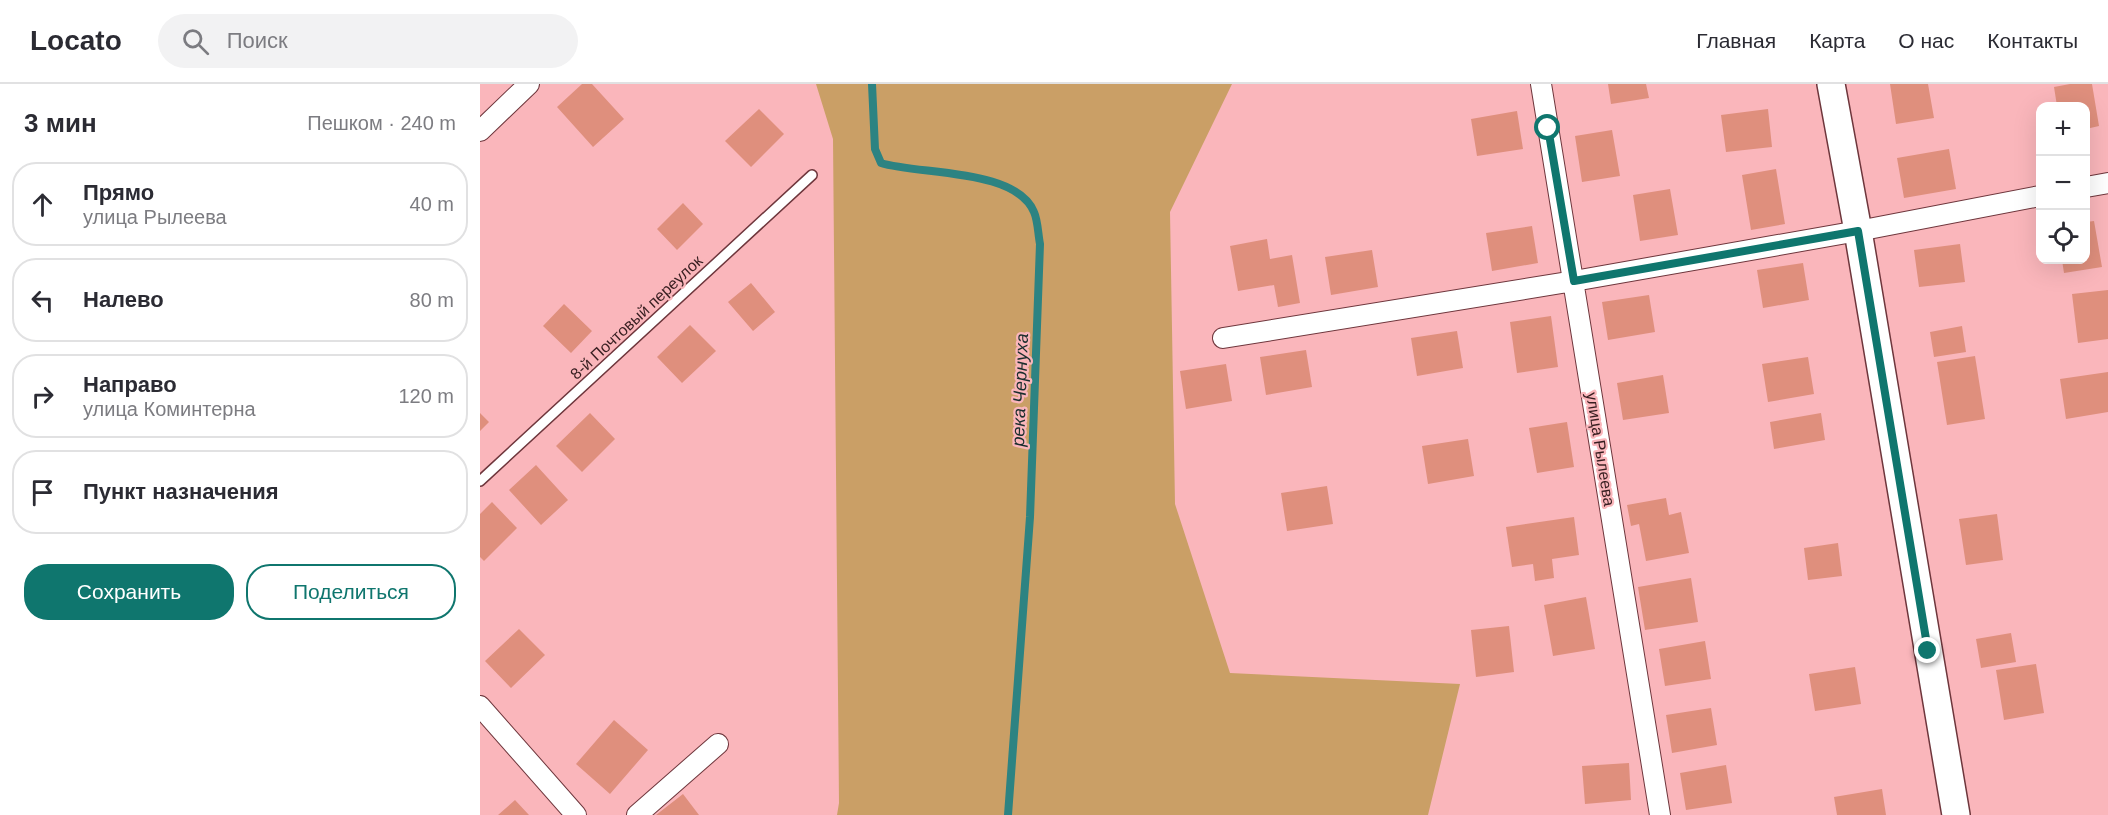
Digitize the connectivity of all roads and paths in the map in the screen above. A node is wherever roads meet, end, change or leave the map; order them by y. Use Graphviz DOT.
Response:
graph roads {
  1 [pos="529,84"];
  2 [pos="1541,84"];
  3 [pos="1831,84"];
  4 [pos="480,131"];
  5 [pos="812,175"];
  6 [pos="2108,183"];
  7 [pos="2090,186"];
  8 [pos="2036,197"];
  9 [pos="1858,231"];
  10 [pos="1574,281"];
  11 [pos="1223,338"];
  12 [pos="480,481"];
  13 [pos="480,706"];
  14 [pos="718,744"];
  15 [pos="576,815"];
  16 [pos="637,815"];
  17 [pos="1660,815"];
  18 [pos="1956,815"];
  1 -- 4 [label="street"];
  2 -- 10 [label="street, улица Рылеева"];
  3 -- 9 [label="street"];
  5 -- 12 [label="lane, 8-й Почтовый переулок"];
  6 -- 7 [label="street"];
  8 -- 9 [label="street"];
  9 -- 10 [label="street"];
  9 -- 18 [label="street"];
  10 -- 11 [label="street"];
  10 -- 17 [label="street, улица Рылеева"];
  13 -- 15 [label="street"];
  14 -- 16 [label="street"];
}
